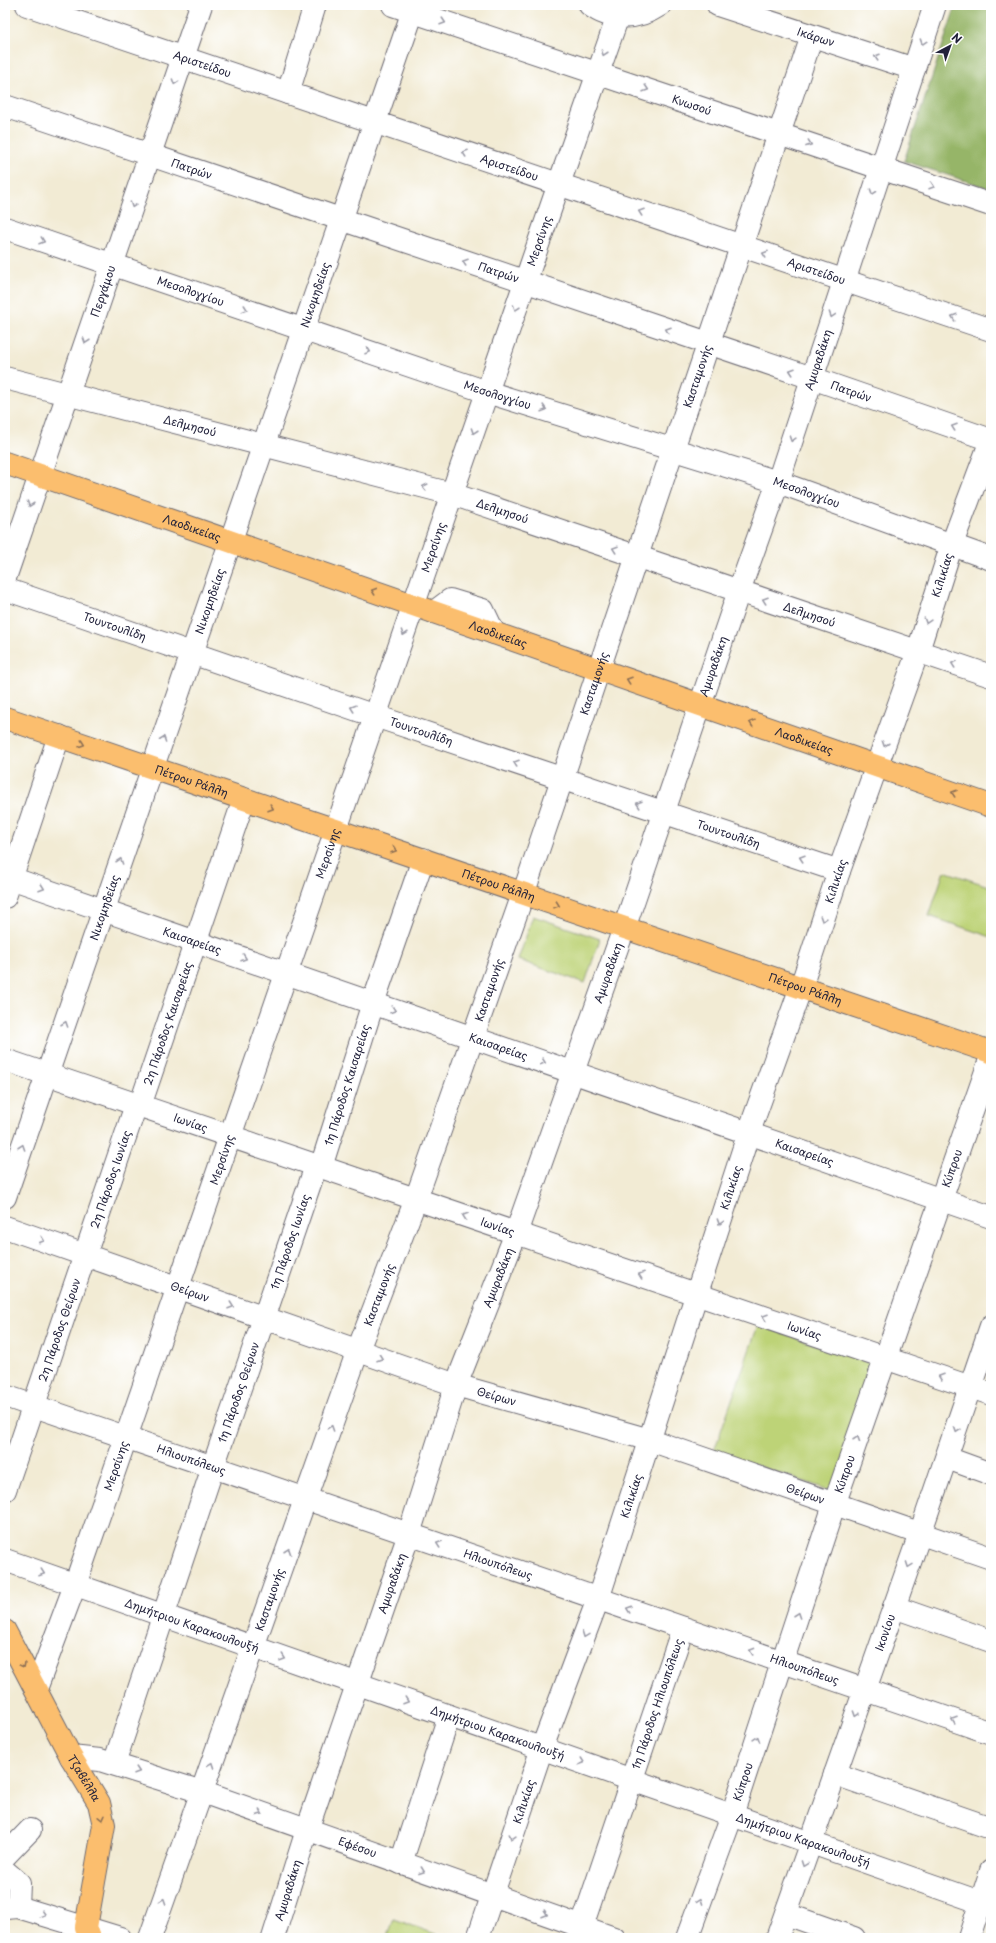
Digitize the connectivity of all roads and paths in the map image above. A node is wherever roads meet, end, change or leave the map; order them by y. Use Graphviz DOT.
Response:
graph roads {
  1 [pos="27,5"];
  2 [pos="201,5"];
  3 [pos="315,5"];
  4 [pos="590,5"];
  5 [pos="660,5"];
  6 [pos="718,5"];
  7 [pos="935,5"];
  8 [pos="407,7"];
  9 [pos="618,16"];
  10 [pos="812,36"];
  11 [pos="183,58"];
  12 [pos="914,69"];
  13 [pos="597,73"];
  14 [pos="288,93"];
  15 [pos="5,106"];
  16 [pos="375,122"];
  17 [pos="778,133"];
  18 [pos="150,155"];
  19 [pos="881,169"];
  20 [pos="558,184"];
  21 [pos="991,206"];
  22 [pos="341,219"];
  23 [pos="5,228"];
  24 [pos="741,246"];
  25 [pos="112,264"];
  26 [pos="844,280"];
  27 [pos="525,282"];
  28 [pos="303,330"];
  29 [pos="991,330"];
  30 [pos="708,344"];
  31 [pos="5,378"];
  32 [pos="812,378"];
  33 [pos="488,392"];
  34 [pos="68,395"];
  35 [pos="991,440"];
  36 [pos="264,446"];
  37 [pos="673,449"];
  38 [pos="5,463"];
  39 [pos="40,475"];
  40 [pos="778,482"];
  41 [pos="452,494"];
  42 [pos="230,541"];
  43 [pos="952,544"];
  44 [pos="638,557"];
  45 [pos="991,559"];
  46 [pos="5,578"];
  47 [pos="5,588"];
  48 [pos="739,591"];
  49 [pos="413,605"];
  50 [pos="918,652"];
  51 [pos="192,653"];
  52 [pos="599,670"];
  53 [pos="991,676"];
  54 [pos="700,705"];
  55 [pos="375,716"];
  56 [pos="5,718"];
  57 [pos="58,736"];
  58 [pos="877,767"];
  59 [pos="153,768"];
  60 [pos="561,778"];
  61 [pos="244,799"];
  62 [pos="991,806"];
  63 [pos="664,812"];
  64 [pos="336,830"];
  65 [pos="422,859"];
  66 [pos="839,870"];
  67 [pos="7,884"];
  68 [pos="523,893"];
  69 [pos="104,910"];
  70 [pos="624,928"];
  71 [pos="195,941"];
  72 [pos="286,973"];
  73 [pos="801,987"];
  74 [pos="373,1003"];
  75 [pos="472,1037"];
  76 [pos="991,1052"];
  77 [pos="991,1057"];
  78 [pos="5,1060"];
  79 [pos="572,1072"];
  80 [pos="47,1074"];
  81 [pos="138,1105"];
  82 [pos="749,1132"];
  83 [pos="230,1136"];
  84 [pos="318,1166"];
  85 [pos="5,1197"];
  86 [pos="416,1199"];
  87 [pos="942,1200"];
  88 [pos="991,1217"];
  89 [pos="5,1227"];
  90 [pos="516,1233"];
  91 [pos="84,1255"];
  92 [pos="178,1288"];
  93 [pos="697,1294"];
  94 [pos="264,1318"];
  95 [pos="991,1326"];
  96 [pos="358,1350"];
  97 [pos="886,1358"];
  98 [pos="456,1385"];
  99 [pos="981,1390"];
  100 [pos="5,1396"];
  101 [pos="34,1406"];
  102 [pos="126,1437"];
  103 [pos="650,1440"];
  104 [pos="947,1458"];
  105 [pos="213,1467"];
  106 [pos="991,1474"];
  107 [pos="5,1490"];
  108 [pos="306,1499"];
  109 [pos="834,1505"];
  110 [pos="409,1534"];
  111 [pos="920,1534"];
  112 [pos="991,1558"];
  113 [pos="5,1560"];
  114 [pos="75,1584"];
  115 [pos="598,1599"];
  116 [pos="894,1608"];
  117 [pos="163,1615"];
  118 [pos="683,1628"];
  119 [pos="5,1631"];
  120 [pos="991,1641"];
  121 [pos="254,1647"];
  122 [pos="782,1662"];
  123 [pos="357,1684"];
  124 [pos="36,1690"];
  125 [pos="864,1690"];
  126 [pos="449,1716"];
  127 [pos="991,1733"];
  128 [pos="542,1748"];
  129 [pos="71,1757"];
  130 [pos="107,1762"];
  131 [pos="836,1774"];
  132 [pos="632,1780"];
  133 [pos="202,1792"];
  134 [pos="732,1815"];
  135 [pos="991,1828"];
  136 [pos="30,1830"];
  137 [pos="307,1830"];
  138 [pos="812,1843"];
  139 [pos="5,1856"];
  140 [pos="401,1863"];
  141 [pos="5,1871"];
  142 [pos="991,1871"];
  143 [pos="493,1896"];
  144 [pos="986,1904"];
  145 [pos="12,1908"];
  146 [pos="786,1914"];
  147 [pos="88,1932"];
  148 [pos="580,1932"];
  149 [pos="66,1938"];
  150 [pos="120,1938"];
  151 [pos="150,1938"];
  152 [pos="273,1938"];
  153 [pos="478,1938"];
  154 [pos="614,1938"];
  155 [pos="687,1938"];
  156 [pos="777,1938"];
  157 [pos="854,1938"];
  158 [pos="969,1938"];
  1 -- 11 [label="street, Αριστείδου"];
  2 -- 11 [label="street, Περγάμου"];
  3 -- 14 [label="street"];
  4 -- 9 [label="street"];
  5 -- 9 [label="street"];
  6 -- 10 [label="street, Ικάρων"];
  7 -- 12 [label="street, Αμυραδάκη, one-way"];
  8 -- 13 [label="street, Κνωσού, one-way"];
  8 -- 16 [label="street, Νικομηδείας"];
  9 -- 13 [label="street, Μερσίνης, one-way"];
  12 -- 10 [label="street, Ικάρων, one-way"];
  10 -- 17 [label="street, Κασταμονής"];
  11 -- 14 [label="street, Αριστείδου"];
  11 -- 18 [label="street, Περγάμου, one-way"];
  12 -- 19 [label="street, Αμυραδάκη"];
  13 -- 17 [label="street, Κνωσού, one-way"];
  13 -- 20 [label="street, Μερσίνης"];
  14 -- 16 [label="street, Αριστείδου"];
  15 -- 18 [label="street, Πατρών"];
  20 -- 16 [label="street, Αριστείδου, one-way"];
  16 -- 22 [label="street, Νικομηδείας"];
  17 -- 19 [label="street, Κνωσού, one-way"];
  17 -- 24 [label="street, Κασταμονής"];
  18 -- 22 [label="street, Πατρών"];
  18 -- 25 [label="street, Περγάμου, one-way"];
  19 -- 21 [label="street, Κνωσού, one-way"];
  19 -- 26 [label="street, Αμυραδάκη, one-way"];
  24 -- 20 [label="street, Αριστείδου, one-way"];
  20 -- 27 [label="street, Μερσίνης"];
  27 -- 22 [label="street, Πατρών, one-way"];
  22 -- 28 [label="street, Νικομηδείας"];
  23 -- 25 [label="street, Μεσολογγίου, one-way"];
  26 -- 24 [label="street, Αριστείδου, one-way"];
  24 -- 30 [label="street, Κασταμονής"];
  25 -- 28 [label="street, Μεσολογγίου, one-way"];
  25 -- 34 [label="street, Περγάμου, one-way"];
  29 -- 26 [label="street, Αριστείδου, one-way"];
  26 -- 32 [label="street, Αμυραδάκη, one-way"];
  30 -- 27 [label="street, Πατρών, one-way"];
  27 -- 33 [label="street, Μερσίνης, one-way"];
  28 -- 33 [label="street, Μεσολογγίου, one-way"];
  28 -- 36 [label="street, Νικομηδείας"];
  32 -- 30 [label="street, Πατρών, one-way"];
  30 -- 37 [label="street, Κασταμονής"];
  31 -- 34 [label="street, Δελμησού"];
  35 -- 32 [label="street, Πατρών, one-way"];
  32 -- 40 [label="street, Αμυραδάκη, one-way"];
  33 -- 37 [label="street, Μεσολογγίου, one-way"];
  33 -- 41 [label="street, Μερσίνης, one-way"];
  34 -- 36 [label="street, Δελμησού"];
  34 -- 39 [label="street, Περγάμου"];
  35 -- 43 [label="street, Κιλικίας"];
  41 -- 36 [label="street, Δελμησού, one-way"];
  36 -- 42 [label="street, Νικομηδείας"];
  37 -- 40 [label="street, Μεσολογγίου"];
  37 -- 44 [label="street, Κασταμονής"];
  38 -- 39 [label="main road, Λαοδικείας"];
  39 -- 42 [label="main road, Λαοδικείας"];
  39 -- 46 [label="street, Περγάμου, one-way"];
  40 -- 43 [label="street, Μεσολογγίου"];
  40 -- 48 [label="street, Αμυραδάκη"];
  44 -- 41 [label="street, Δελμησού, one-way"];
  41 -- 49 [label="street, Μερσίνης"];
  49 -- 42 [label="main road, Λαοδικείας, one-way"];
  42 -- 51 [label="street, Νικομηδείας"];
  43 -- 45 [label="street, Μεσολογγίου"];
  43 -- 50 [label="street, Κιλικίας, one-way"];
  44 -- 48 [label="street, Δελμησού"];
  44 -- 52 [label="street, Κασταμονής"];
  47 -- 51 [label="street, Τουντουλίδη"];
  50 -- 48 [label="street, Δελμησού, one-way"];
  48 -- 54 [label="street, Αμυραδάκη"];
  49 -- 52 [label="main road, Λαοδικείας"];
  49 -- 55 [label="street, Μερσίνης, one-way"];
  53 -- 50 [label="street, Δελμησού, one-way"];
  50 -- 58 [label="street, Κιλικίας, one-way"];
  55 -- 51 [label="street, Τουντουλίδη, one-way"];
  59 -- 51 [label="street, Νικομηδείας, one-way"];
  54 -- 52 [label="main road, Λαοδικείας, one-way"];
  52 -- 60 [label="street, Κασταμονής"];
  58 -- 54 [label="main road, Λαοδικείας, one-way"];
  54 -- 63 [label="street, Αμυραδάκη"];
  60 -- 55 [label="street, Τουντουλίδη, one-way"];
  55 -- 64 [label="street, Μερσίνης"];
  56 -- 57 [label="main road, Πέτρου Ράλλη"];
  57 -- 59 [label="main road, Πέτρου Ράλλη, one-way"];
  57 -- 67 [label="street"];
  62 -- 58 [label="main road, Λαοδικείας, one-way"];
  58 -- 66 [label="street, Κιλικίας"];
  59 -- 61 [label="main road, Πέτρου Ράλλη"];
  69 -- 59 [label="street, Νικομηδείας, one-way"];
  63 -- 60 [label="street, Τουντουλίδη, one-way"];
  60 -- 68 [label="street, Κασταμονής"];
  61 -- 64 [label="main road, Πέτρου Ράλλη, one-way"];
  61 -- 71 [label="street, 2η Πάροδος Καισαρείας"];
  66 -- 63 [label="street, Τουντουλίδη, one-way"];
  63 -- 70 [label="street, Αμυραδάκη"];
  64 -- 65 [label="main road, Πέτρου Ράλλη, one-way"];
  64 -- 72 [label="street, Μερσίνης"];
  65 -- 68 [label="main road, Πέτρου Ράλλη"];
  65 -- 74 [label="street, 1η Πάροδος Καισαρείας"];
  66 -- 73 [label="street, Κιλικίας, one-way"];
  67 -- 69 [label="street, Καισαρείας, one-way"];
  68 -- 70 [label="main road, Πέτρου Ράλλη, one-way"];
  68 -- 75 [label="street, Κασταμονής"];
  69 -- 71 [label="street, Καισαρείας"];
  80 -- 69 [label="street, Νικομηδείας, one-way"];
  70 -- 73 [label="main road, Πέτρου Ράλλη"];
  70 -- 79 [label="street, Αμυραδάκη"];
  71 -- 72 [label="street, Καισαρείας, one-way"];
  71 -- 81 [label="street, 2η Πάροδος Καισαρείας"];
  72 -- 74 [label="street, Καισαρείας"];
  72 -- 83 [label="street, Μερσίνης"];
  73 -- 76 [label="main road, Πέτρου Ράλλη"];
  73 -- 82 [label="street, Κιλικίας"];
  74 -- 75 [label="street, Καισαρείας, one-way"];
  74 -- 84 [label="street, 1η Πάροδος Καισαρείας"];
  75 -- 79 [label="street, Καισαρείας, one-way"];
  75 -- 86 [label="street, Κασταμονής"];
  77 -- 87 [label="street, Κύπρου"];
  78 -- 80 [label="street, Ιωνίας"];
  79 -- 82 [label="street, Καισαρείας"];
  79 -- 90 [label="street, Αμυραδάκη"];
  80 -- 81 [label="street, Ιωνίας"];
  85 -- 80 [label="street, Νικομηδείας, one-way"];
  81 -- 83 [label="street, Ιωνίας"];
  81 -- 91 [label="street, 2η Πάροδος Ιωνίας"];
  82 -- 87 [label="street, Καισαρείας"];
  82 -- 93 [label="street, Κιλικίας, one-way"];
  83 -- 84 [label="street, Ιωνίας"];
  83 -- 92 [label="street, Μερσίνης"];
  84 -- 86 [label="street, Ιωνίας"];
  84 -- 94 [label="street, 1η Πάροδος Ιωνίας"];
  90 -- 86 [label="street, Ιωνίας, one-way"];
  86 -- 96 [label="street, Κασταμονής"];
  87 -- 88 [label="street, Καισαρείας"];
  87 -- 97 [label="street, Κύπρου"];
  89 -- 91 [label="street, Θείρων, one-way"];
  93 -- 90 [label="street, Ιωνίας, one-way"];
  90 -- 98 [label="street, Αμυραδάκη"];
  91 -- 92 [label="street, Θείρων"];
  91 -- 101 [label="street, 2η Πάροδος Θείρων"];
  92 -- 94 [label="street, Θείρων, one-way"];
  92 -- 102 [label="street, Μερσίνης"];
  97 -- 93 [label="street, Ιωνίας, one-way"];
  93 -- 103 [label="street, Κιλικίας"];
  94 -- 96 [label="street, Θείρων"];
  94 -- 105 [label="street, 1η Πάροδος Θείρων"];
  95 -- 99 [label="street, Ικονίου"];
  96 -- 98 [label="street, Θείρων, one-way"];
  108 -- 96 [label="street, Κασταμονής, one-way"];
  99 -- 97 [label="street, Ιωνίας, one-way"];
  109 -- 97 [label="street, Κύπρου, one-way"];
  98 -- 103 [label="street, Θείρων"];
  98 -- 110 [label="street, Αμυραδάκη"];
  99 -- 104 [label="street, Ικονίου, one-way"];
  100 -- 101 [label="street, Ηλιουπόλεως"];
  101 -- 102 [label="street, Ηλιουπόλεως"];
  101 -- 107 [label="street, 2η Πάροδος Θείρων"];
  102 -- 105 [label="street, Ηλιουπόλεως"];
  102 -- 114 [label="street, Μερσίνης"];
  103 -- 109 [label="street, Θείρων"];
  103 -- 115 [label="street, Κιλικίας"];
  104 -- 106 [label="street"];
  104 -- 111 [label="street, Ικονίου"];
  105 -- 108 [label="street, Ηλιουπόλεως"];
  105 -- 117 [label="street, 1η Πάροδος Θείρων"];
  108 -- 110 [label="street, Ηλιουπόλεως"];
  121 -- 108 [label="street, Κασταμονής, one-way"];
  109 -- 111 [label="street, Θείρων"];
  122 -- 109 [label="street, Κύπρου, one-way"];
  115 -- 110 [label="street, Ηλιουπόλεως, one-way"];
  110 -- 123 [label="street, Αμυραδάκη"];
  111 -- 112 [label="street, Θείρων"];
  111 -- 116 [label="street, Ικονίου, one-way"];
  113 -- 114 [label="street, Δημήτριου Καρακουλουξή, one-way"];
  114 -- 117 [label="street, Δημήτριου Καρακουλουξή"];
  114 -- 124 [label="street, Μερσίνης"];
  118 -- 115 [label="street, Ηλιουπόλεως, one-way"];
  115 -- 128 [label="street, Κιλικίας, one-way"];
  116 -- 120 [label="street"];
  116 -- 125 [label="street, Ικονίου"];
  117 -- 121 [label="street, Δημήτριου Καρακουλουξή"];
  117 -- 130 [label="street, 1η Πάροδος Θείρων"];
  122 -- 118 [label="street, Ηλιουπόλεως, one-way"];
  118 -- 132 [label="street, 1η Πάροδος Ηλιουπόλεως"];
  119 -- 124 [label="main road, Τζαβέλλα, one-way"];
  121 -- 123 [label="street, Δημήτριου Καρακουλουξή, one-way"];
  133 -- 121 [label="street, Κασταμονής, one-way"];
  122 -- 125 [label="street, Ηλιουπόλεως"];
  134 -- 122 [label="street, Κύπρου, one-way"];
  123 -- 126 [label="street, Δημήτριου Καρακουλουξή, one-way"];
  123 -- 137 [label="street, Αμυραδάκη"];
  124 -- 129 [label="main road, Τζαβέλλα"];
  127 -- 125 [label="street, Ηλιουπόλεως, one-way"];
  125 -- 131 [label="street, Ικονίου, one-way"];
  126 -- 128 [label="street, Δημήτριου Καρακουλουξή"];
  126 -- 140 [label="street"];
  128 -- 132 [label="street, Δημήτριου Καρακουλουξή, one-way"];
  128 -- 143 [label="street, Κιλικίας, one-way"];
  129 -- 130 [label="street, Εφέσου"];
  129 -- 147 [label="main road, Τζαβέλλα, one-way"];
  130 -- 133 [label="street, Εφέσου, one-way"];
  131 -- 135 [label="street"];
  131 -- 138 [label="street, Ικονίου"];
  132 -- 134 [label="street, Δημήτριου Καρακουλουξή"];
  132 -- 148 [label="street, 1η Πάροδος Ηλιουπόλεως"];
  133 -- 137 [label="street, Εφέσου, one-way"];
  151 -- 133 [label="street, Κασταμονής, one-way"];
  134 -- 138 [label="street, Δημήτριου Καρακουλουξή"];
  155 -- 134 [label="street, Κύπρου, one-way"];
  136 -- 139 [label="street"];
  137 -- 140 [label="street, Εφέσου"];
  137 -- 152 [label="street, Αμυραδάκη"];
  138 -- 144 [label="street, Δημήτριου Καρακουλουξή"];
  138 -- 146 [label="street, Ικονίου, one-way"];
  140 -- 143 [label="street, Εφέσου, one-way"];
  141 -- 145 [label="street"];
  142 -- 144 [label="street"];
  143 -- 148 [label="street, Εφέσου, one-way"];
  143 -- 153 [label="street, Κιλικίας"];
  144 -- 158 [label="street"];
  145 -- 147 [label="street, one-way"];
  146 -- 156 [label="street, Ικονίου"];
  146 -- 157 [label="street"];
  147 -- 149 [label="street"];
  147 -- 150 [label="street"];
  148 -- 154 [label="street, Εφέσου"];
}
